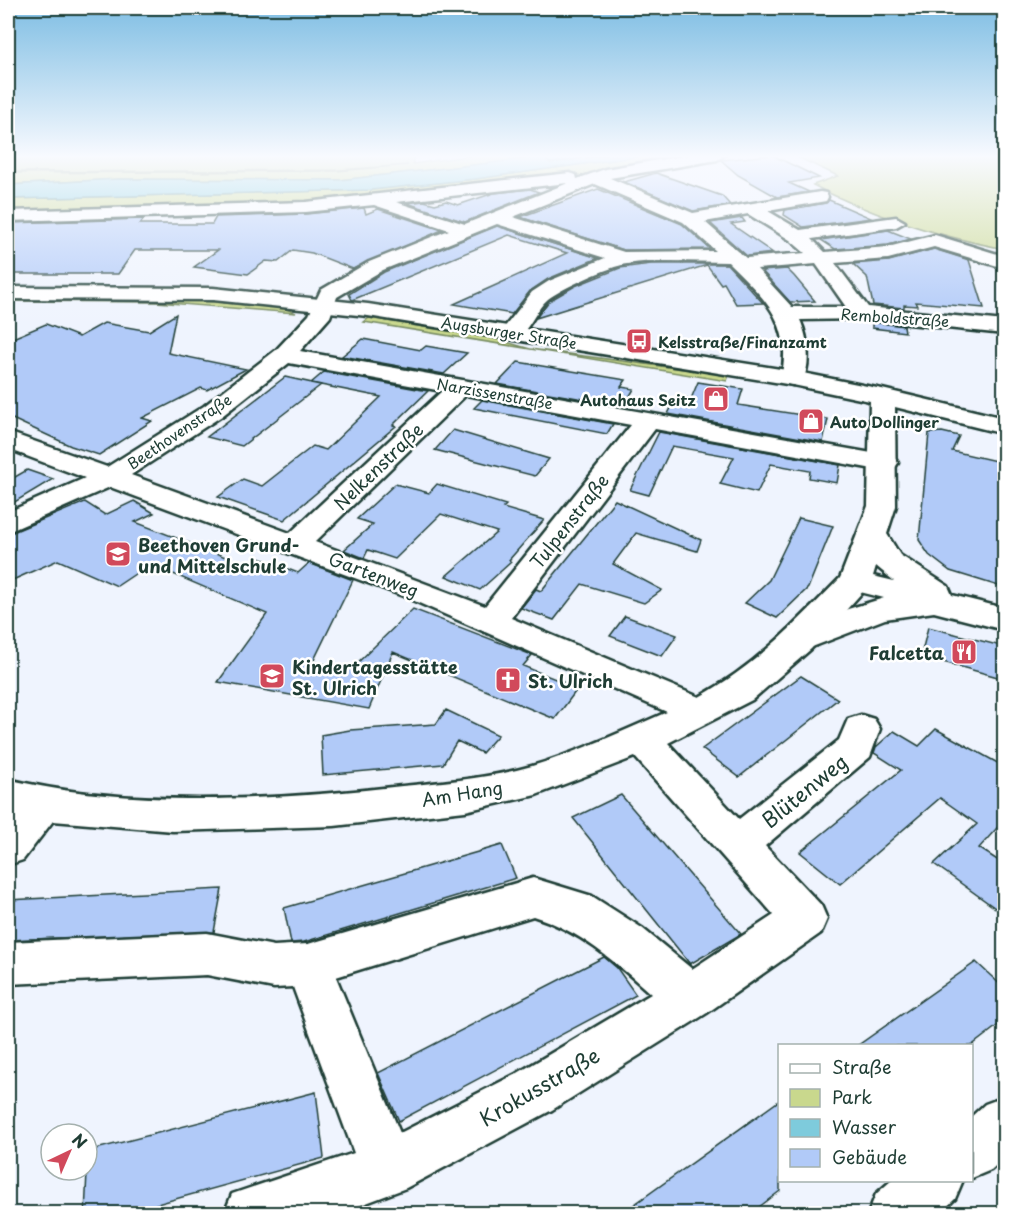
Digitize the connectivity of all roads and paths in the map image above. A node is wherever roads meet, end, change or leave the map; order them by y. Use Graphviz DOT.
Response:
graph roads {
  1 [pos="141,212"];
  2 [pos="411,212"];
  3 [pos="513,212"];
  4 [pos="675,212"];
  5 [pos="728,212"];
  6 [pos="757,212"];
  7 [pos="8,216"];
  8 [pos="498,218"];
  9 [pos="690,219"];
  10 [pos="896,222"];
  11 [pos="466,230"];
  12 [pos="797,236"];
  13 [pos="623,258"];
  14 [pos="822,259"];
  15 [pos="736,260"];
  16 [pos="1005,261"];
  17 [pos="8,293"];
  18 [pos="324,304"];
  19 [pos="861,313"];
  20 [pos="785,314"];
  21 [pos="1005,328"];
  22 [pos="511,333"];
  23 [pos="284,355"];
  24 [pos="793,378"];
  25 [pos="460,387"];
  26 [pos="882,396"];
  27 [pos="648,420"];
  28 [pos="1005,426"];
  29 [pos="8,440"];
  30 [pos="884,463"];
  31 [pos="108,478"];
  32 [pos="8,523"];
  33 [pos="872,534"];
  34 [pos="296,544"];
  35 [pos="855,581"];
  36 [pos="955,607"];
  37 [pos="1005,619"];
  38 [pos="491,621"];
  39 [pos="800,641"];
  40 [pos="699,713"];
  41 [pos="861,729"];
  42 [pos="641,739"];
  43 [pos="25,800"];
  44 [pos="737,845"];
  45 [pos="8,848"];
  46 [pos="8,963"];
  47 [pos="308,965"];
  48 [pos="690,997"];
  49 [pos="1005,1123"];
  50 [pos="973,1150"];
  51 [pos="387,1169"];
  52 [pos="934,1182"];
  53 [pos="252,1214"];
  54 [pos="896,1214"];
  1 -- 7 [label="street"];
  2 -- 11 [label="street"];
  3 -- 8 [label="street, Beethovenstraße"];
  4 -- 9 [label="street"];
  5 -- 9 [label="street"];
  6 -- 12 [label="street"];
  8 -- 11 [label="street, Beethovenstraße"];
  8 -- 13 [label="street"];
  9 -- 15 [label="street"];
  10 -- 12 [label="street"];
  11 -- 18 [label="street, Beethovenstraße"];
  12 -- 14 [label="street"];
  13 -- 15 [label="street"];
  13 -- 22 [label="street"];
  14 -- 15 [label="street"];
  14 -- 16 [label="street"];
  14 -- 19 [label="street"];
  15 -- 20 [label="street"];
  17 -- 18 [label="street, Augsburger Straße"];
  18 -- 22 [label="street, Augsburger Straße"];
  18 -- 23 [label="street, Beethovenstraße"];
  19 -- 20 [label="street, Remboldstraße"];
  19 -- 21 [label="street, Remboldstraße"];
  20 -- 24 [label="street"];
  22 -- 24 [label="street, Augsburger Straße"];
  23 -- 25 [label="street, Narzissenstraße"];
  23 -- 31 [label="street, Beethovenstraße"];
  24 -- 26 [label="street, Augsburger Straße"];
  25 -- 27 [label="street, Narzissenstraße"];
  25 -- 34 [label="street, Nelkenstraße"];
  26 -- 28 [label="street, Augsburger Straße"];
  26 -- 30 [label="street"];
  27 -- 30 [label="street, Narzissenstraße"];
  27 -- 38 [label="street, Tulpenstraße"];
  29 -- 31 [label="street, Gartenweg"];
  30 -- 33 [label="street"];
  31 -- 32 [label="street, Beethovenstraße"];
  31 -- 34 [label="street, Gartenweg"];
  33 -- 35 [label="street"];
  33 -- 36 [label="street"];
  34 -- 38 [label="street, Gartenweg"];
  35 -- 36 [label="street"];
  35 -- 39 [label="street, Am Hang"];
  36 -- 37 [label="street"];
  36 -- 39 [label="street"];
  38 -- 40 [label="street, Gartenweg"];
  39 -- 40 [label="street, Am Hang"];
  40 -- 42 [label="street, Am Hang"];
  41 -- 44 [label="street, Blütenweg"];
  42 -- 43 [label="street, Am Hang"];
  42 -- 44 [label="street"];
  43 -- 45 [label="street"];
  44 -- 48 [label="street, Krokusstraße"];
  46 -- 47 [label="street"];
  47 -- 48 [label="street"];
  47 -- 51 [label="street"];
  48 -- 51 [label="street, Krokusstraße"];
  49 -- 50 [label="street"];
  51 -- 53 [label="street, Krokusstraße"];
  52 -- 54 [label="street"];
}
